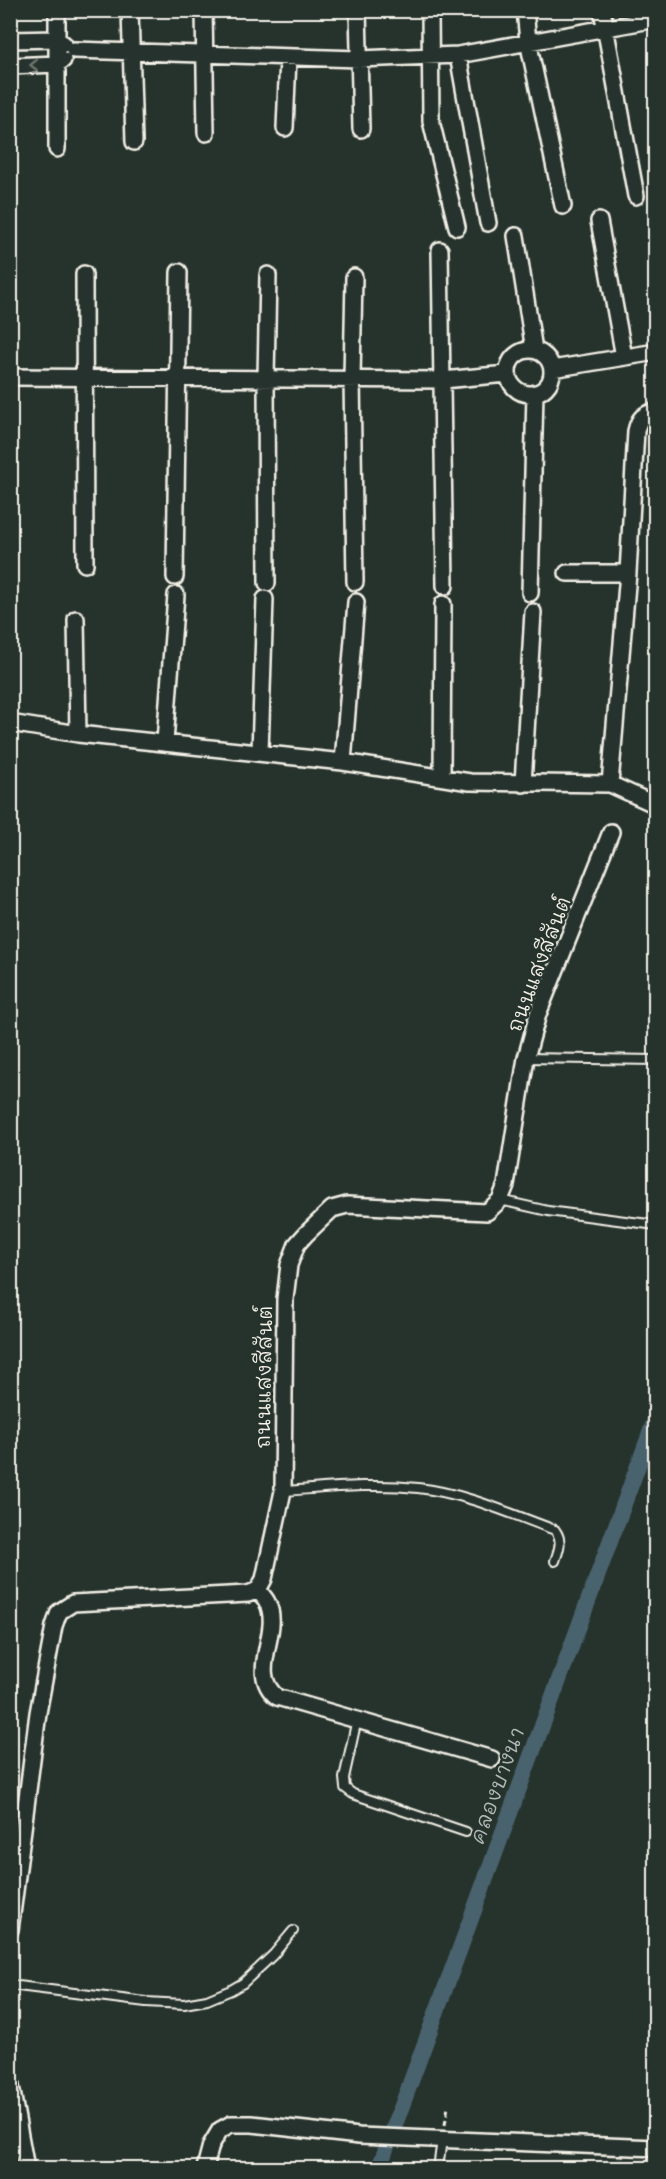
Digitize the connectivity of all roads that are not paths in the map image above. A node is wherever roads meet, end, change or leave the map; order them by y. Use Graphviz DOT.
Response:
graph roads {
  1 [pos="57,10"];
  2 [pos="130,10"];
  3 [pos="204,10"];
  4 [pos="358,10"];
  5 [pos="430,10"];
  6 [pos="525,10"];
  7 [pos="602,10"];
  8 [pos="656,19"];
  9 [pos="605,28"];
  10 [pos="56,39"];
  11 [pos="10,40"];
  12 [pos="528,40"];
  13 [pos="74,50"];
  14 [pos="131,52"];
  15 [pos="205,53"];
  16 [pos="429,55"];
  17 [pos="458,55"];
  18 [pos="288,58"];
  19 [pos="359,59"];
  20 [pos="57,64"];
  21 [pos="10,66"];
  22 [pos="285,128"];
  23 [pos="361,129"];
  24 [pos="206,133"];
  25 [pos="134,142"];
  26 [pos="57,149"];
  27 [pos="636,196"];
  28 [pos="563,206"];
  29 [pos="599,221"];
  30 [pos="488,223"];
  31 [pos="457,227"];
  32 [pos="516,236"];
  33 [pos="440,250"];
  34 [pos="179,272"];
  35 [pos="84,274"];
  36 [pos="268,274"];
  37 [pos="354,277"];
  38 [pos="534,350"];
  39 [pos="656,352"];
  40 [pos="624,357"];
  41 [pos="552,369"];
  42 [pos="507,374"];
  43 [pos="10,377"];
  44 [pos="266,378"];
  45 [pos="352,378"];
  46 [pos="86,379"];
  47 [pos="178,379"];
  48 [pos="443,380"];
  49 [pos="535,393"];
  50 [pos="656,411"];
  51 [pos="85,564"];
  52 [pos="567,573"];
  53 [pos="628,573"];
  54 [pos="175,577"];
  55 [pos="355,582"];
  56 [pos="267,583"];
  57 [pos="445,586"];
  58 [pos="530,593"];
  59 [pos="176,595"];
  60 [pos="265,599"];
  61 [pos="356,602"];
  62 [pos="443,604"];
  63 [pos="533,612"];
  64 [pos="76,619"];
  65 [pos="10,723"];
  66 [pos="78,734"];
  67 [pos="165,742"];
  68 [pos="260,752"];
  69 [pos="343,762"];
  70 [pos="442,777"];
  71 [pos="523,784"];
  72 [pos="610,784"];
  73 [pos="656,804"];
  74 [pos="611,832"];
  75 [pos="526,1058"];
  76 [pos="656,1060"];
  77 [pos="500,1200"];
  78 [pos="656,1225"];
  79 [pos="283,1491"];
  80 [pos="555,1561"];
  81 [pos="258,1590"];
  82 [pos="357,1719"];
  83 [pos="492,1759"];
  84 [pos="466,1832"];
  85 [pos="10,1930"];
  86 [pos="293,1931"];
  87 [pos="10,1985"];
  88 [pos="10,2081"];
  89 [pos="442,2140"];
  90 [pos="656,2148"];
  91 [pos="26,2169"];
  92 [pos="205,2169"];
  93 [pos="438,2169"];
  1 -- 10 [label="street"];
  2 -- 14 [label="street"];
  3 -- 15 [label="street"];
  4 -- 19 [label="street"];
  5 -- 16 [label="street"];
  6 -- 12 [label="street"];
  7 -- 9 [label="street"];
  8 -- 9 [label="street"];
  9 -- 12 [label="street"];
  9 -- 27 [label="street"];
  10 -- 11 [label="street"];
  10 -- 13 [label="street"];
  10 -- 20 [label="street"];
  12 -- 17 [label="street"];
  12 -- 28 [label="street"];
  13 -- 14 [label="street"];
  13 -- 20 [label="street"];
  14 -- 15 [label="street"];
  14 -- 25 [label="street"];
  15 -- 18 [label="street"];
  15 -- 24 [label="street"];
  16 -- 17 [label="street"];
  16 -- 19 [label="street"];
  16 -- 31 [label="street"];
  17 -- 30 [label="street"];
  18 -- 19 [label="street"];
  18 -- 22 [label="street"];
  19 -- 23 [label="street"];
  20 -- 21 [label="street, one-way"];
  20 -- 26 [label="street"];
  29 -- 40 [label="street"];
  32 -- 38 [label="street"];
  33 -- 48 [label="street"];
  34 -- 47 [label="street"];
  35 -- 46 [label="street"];
  36 -- 44 [label="street"];
  37 -- 45 [label="street"];
  38 -- 41 [label="street"];
  38 -- 42 [label="street"];
  39 -- 40 [label="street"];
  40 -- 41 [label="street"];
  41 -- 49 [label="street"];
  42 -- 48 [label="street"];
  42 -- 49 [label="street"];
  43 -- 46 [label="street"];
  44 -- 45 [label="street"];
  44 -- 47 [label="street"];
  44 -- 56 [label="street"];
  45 -- 48 [label="street"];
  45 -- 55 [label="street"];
  46 -- 47 [label="street"];
  46 -- 51 [label="street"];
  47 -- 54 [label="street"];
  48 -- 57 [label="street"];
  49 -- 58 [label="street"];
  50 -- 53 [label="street"];
  52 -- 53 [label="street"];
  53 -- 72 [label="street"];
  59 -- 67 [label="street"];
  60 -- 68 [label="street"];
  61 -- 69 [label="street"];
  62 -- 70 [label="street"];
  63 -- 71 [label="street"];
  64 -- 66 [label="street"];
  65 -- 66 [label="street"];
  66 -- 67 [label="street"];
  67 -- 68 [label="street"];
  68 -- 69 [label="street"];
  69 -- 70 [label="street"];
  70 -- 71 [label="street"];
  71 -- 72 [label="street"];
  72 -- 73 [label="street"];
  74 -- 75 [label="street, ถนนแสงสีสันต์"];
  75 -- 76 [label="lane"];
  75 -- 77 [label="street, ถนนแสงสีสันต์"];
  77 -- 78 [label="lane"];
  77 -- 79 [label="street, ถนนแสงสีสันต์"];
  79 -- 80 [label="lane"];
  79 -- 81 [label="street, ถนนแสงสีสันต์"];
  81 -- 82 [label="street"];
  81 -- 85 [label="street"];
  82 -- 83 [label="street"];
  82 -- 84 [label="lane"];
  86 -- 87 [label="lane"];
  88 -- 91 [label="street"];
  89 -- 90 [label="street"];
  89 -- 92 [label="street"];
  89 -- 93 [label="lane"];
}
